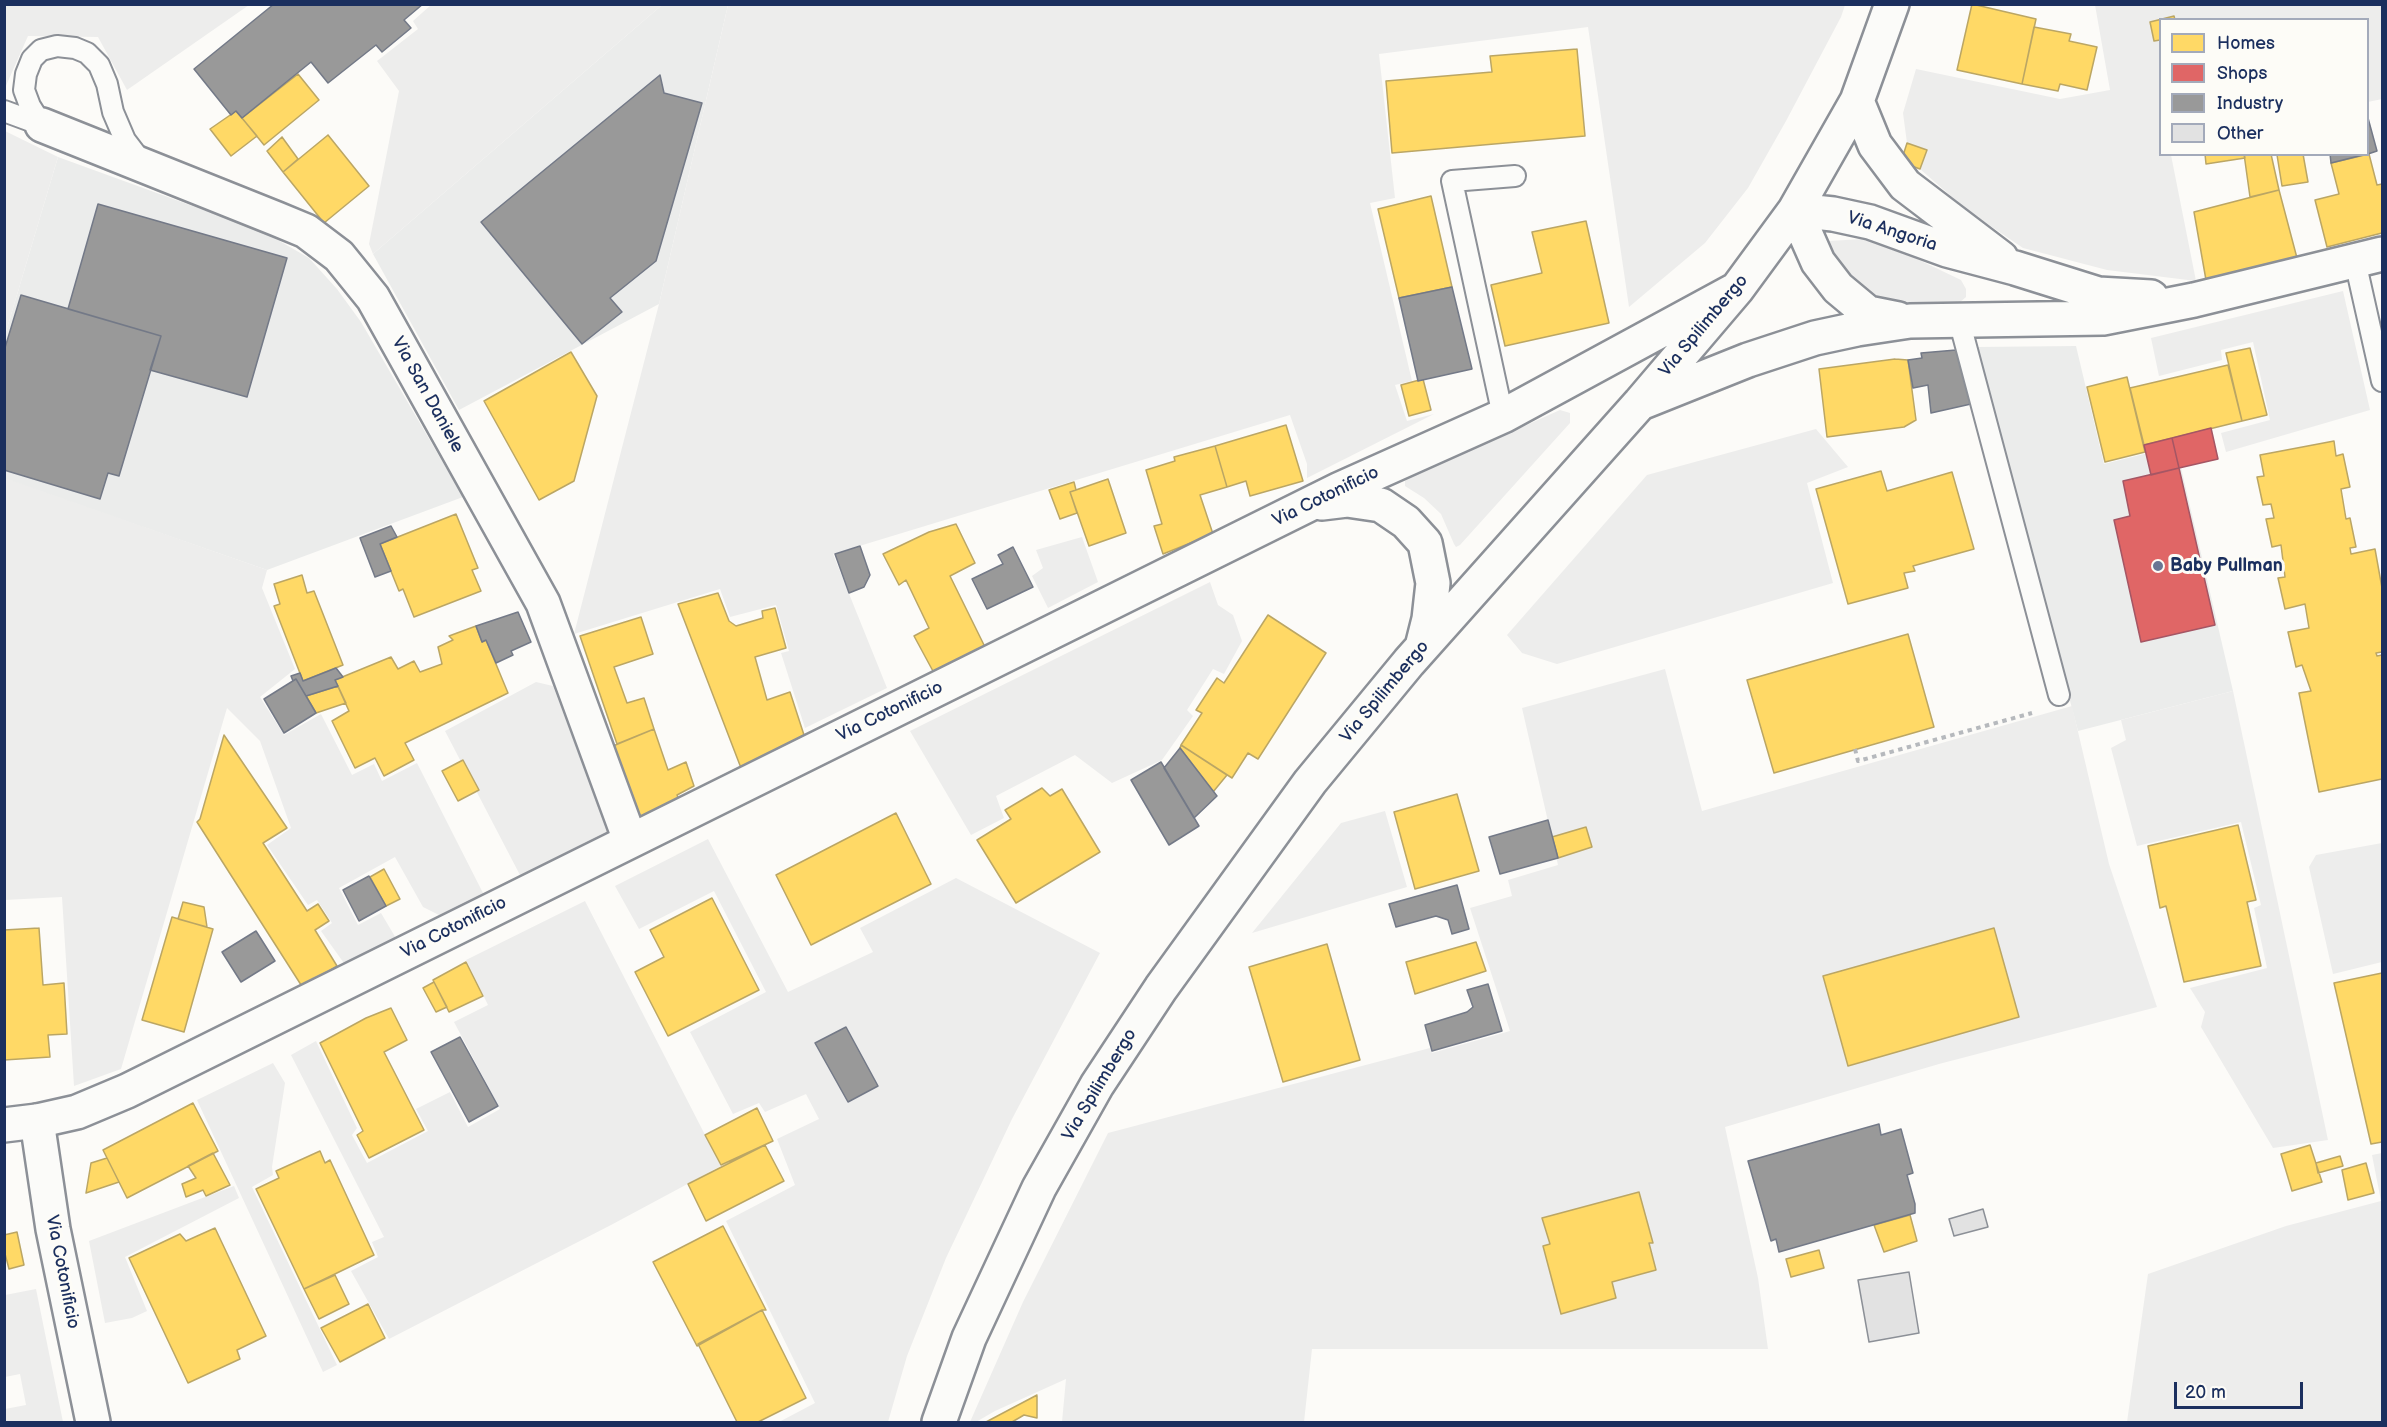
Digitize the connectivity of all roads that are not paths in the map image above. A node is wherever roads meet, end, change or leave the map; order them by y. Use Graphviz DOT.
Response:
graph roads {
  1 [pos="1892,4"];
  2 [pos="1857,101"];
  3 [pos="4,111"];
  4 [pos="42,125"];
  5 [pos="143,165"];
  6 [pos="1515,176"];
  7 [pos="1795,210"];
  8 [pos="2369,258"];
  9 [pos="2015,268"];
  10 [pos="1737,289"];
  11 [pos="2194,300"];
  12 [pos="1959,320"];
  13 [pos="1910,321"];
  14 [pos="2382,381"];
  15 [pos="1640,403"];
  16 [pos="1503,416"];
  17 [pos="1308,505"];
  18 [pos="1422,648"];
  19 [pos="2059,695"];
  20 [pos="630,840"];
  21 [pos="37,1121"];
  22 [pos="4,1125"];
  23 [pos="93,1422"];
  24 [pos="939,1422"];
  1 -- 2 [label="street, Via Spilimbergo"];
  2 -- 7 [label="street, Via Spilimbergo"];
  2 -- 9 [label="street, Via Angoria"];
  3 -- 4 [label="lane"];
  4 -- 5 [label="street, Via San Daniele"];
  4 -- 5 [label="lane"];
  5 -- 20 [label="street, Via San Daniele"];
  6 -- 16 [label="lane"];
  7 -- 9 [label="street, Via Angoria"];
  7 -- 10 [label="street, Via Spilimbergo"];
  7 -- 13 [label="street, Via Angoria"];
  8 -- 11 [label="street, Via Angoria"];
  8 -- 14 [label="lane"];
  9 -- 11 [label="street, Via Angoria"];
  10 -- 15 [label="street, Via Spilimbergo"];
  10 -- 16 [label="street, Via Cotonificio"];
  11 -- 12 [label="street, Via Angoria"];
  12 -- 13 [label="street, Via Angoria"];
  12 -- 19 [label="lane"];
  13 -- 15 [label="street, Via Angoria"];
  15 -- 18 [label="street, Via Spilimbergo"];
  16 -- 17 [label="street, Via Cotonificio"];
  17 -- 18 [label="street, Via Cotonificio"];
  17 -- 20 [label="street, Via Cotonificio"];
  18 -- 24 [label="street, Via Spilimbergo"];
  20 -- 21 [label="street, Via Cotonificio"];
  21 -- 22 [label="street, Via Cotonificio"];
  21 -- 23 [label="street, Via Cotonificio"];
}
